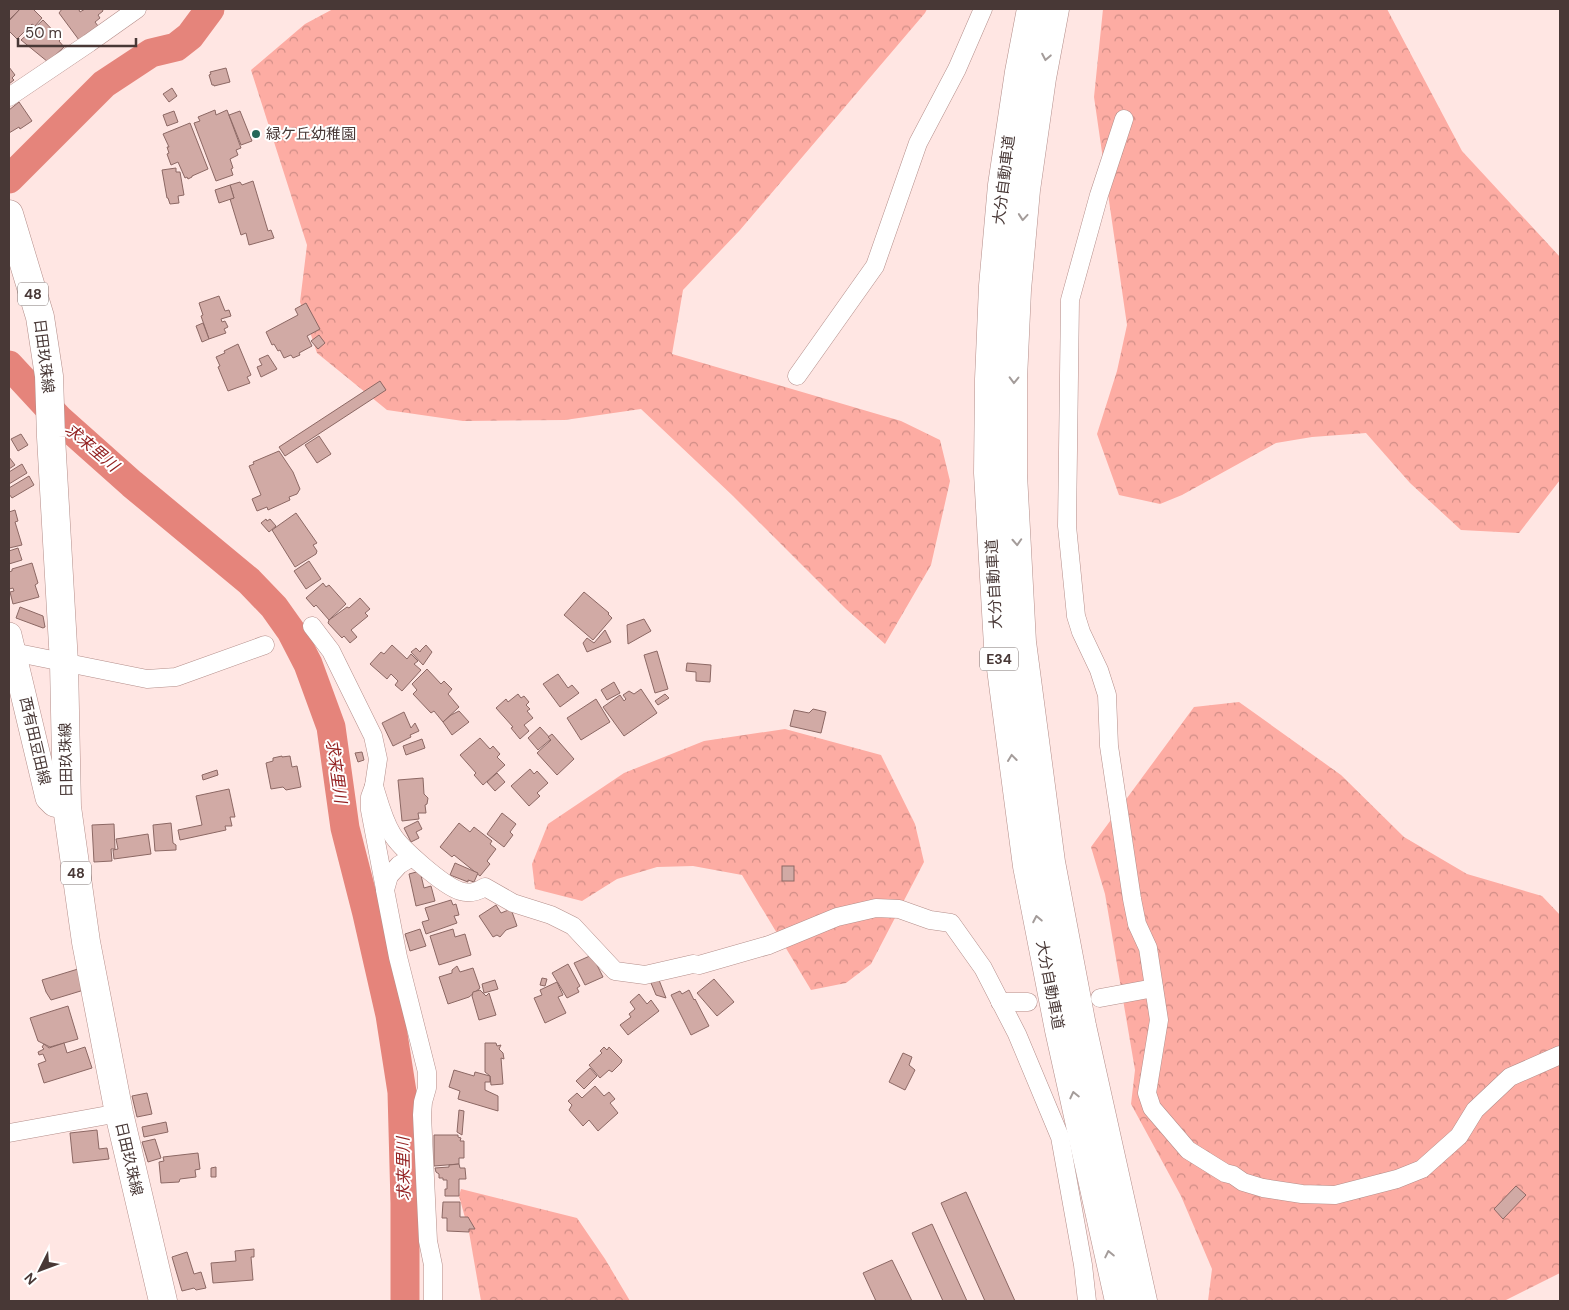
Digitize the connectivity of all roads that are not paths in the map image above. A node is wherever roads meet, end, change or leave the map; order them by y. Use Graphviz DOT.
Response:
graph roads {
  1 [pos="137,9"];
  2 [pos="983,9"];
  3 [pos="1031,9"];
  4 [pos="1055,9"];
  5 [pos="9,97"];
  6 [pos="1124,119"];
  7 [pos="9,214"];
  8 [pos="797,376"];
  9 [pos="312,626"];
  10 [pos="11,643"];
  11 [pos="265,645"];
  12 [pos="64,662"];
  13 [pos="374,786"];
  14 [pos="67,807"];
  15 [pos="412,857"];
  16 [pos="385,890"];
  17 [pos="1154,988"];
  18 [pos="1100,998"];
  19 [pos="1000,1002"];
  20 [pos="1028,1002"];
  21 [pos="1560,1055"];
  22 [pos="119,1113"];
  23 [pos="9,1133"];
  24 [pos="163,1301"];
  25 [pos="433,1301"];
  26 [pos="1087,1301"];
  27 [pos="1119,1301"];
  28 [pos="1143,1301"];
  1 -- 5 [label="street"];
  2 -- 8 [label="street"];
  27 -- 3 [label="main road, 大分自動車道 / E34, one-way"];
  4 -- 28 [label="main road, 大分自動車道 / E34, one-way"];
  6 -- 17 [label="street"];
  7 -- 12 [label="main road, 日田玖珠線 / 48"];
  9 -- 13 [label="street"];
  10 -- 12 [label="street"];
  10 -- 14 [label="main road, 西有田豆田線"];
  11 -- 12 [label="street"];
  12 -- 14 [label="main road, 日田玖珠線 / 48"];
  13 -- 15 [label="street"];
  13 -- 16 [label="street"];
  14 -- 22 [label="main road, 日田玖珠線 / 48"];
  15 -- 16 [label="street"];
  15 -- 19 [label="street"];
  16 -- 25 [label="street"];
  17 -- 18 [label="street"];
  17 -- 21 [label="street"];
  19 -- 20 [label="street"];
  19 -- 26 [label="street"];
  22 -- 23 [label="street"];
  22 -- 24 [label="main road, 日田玖珠線 / 48"];
}
